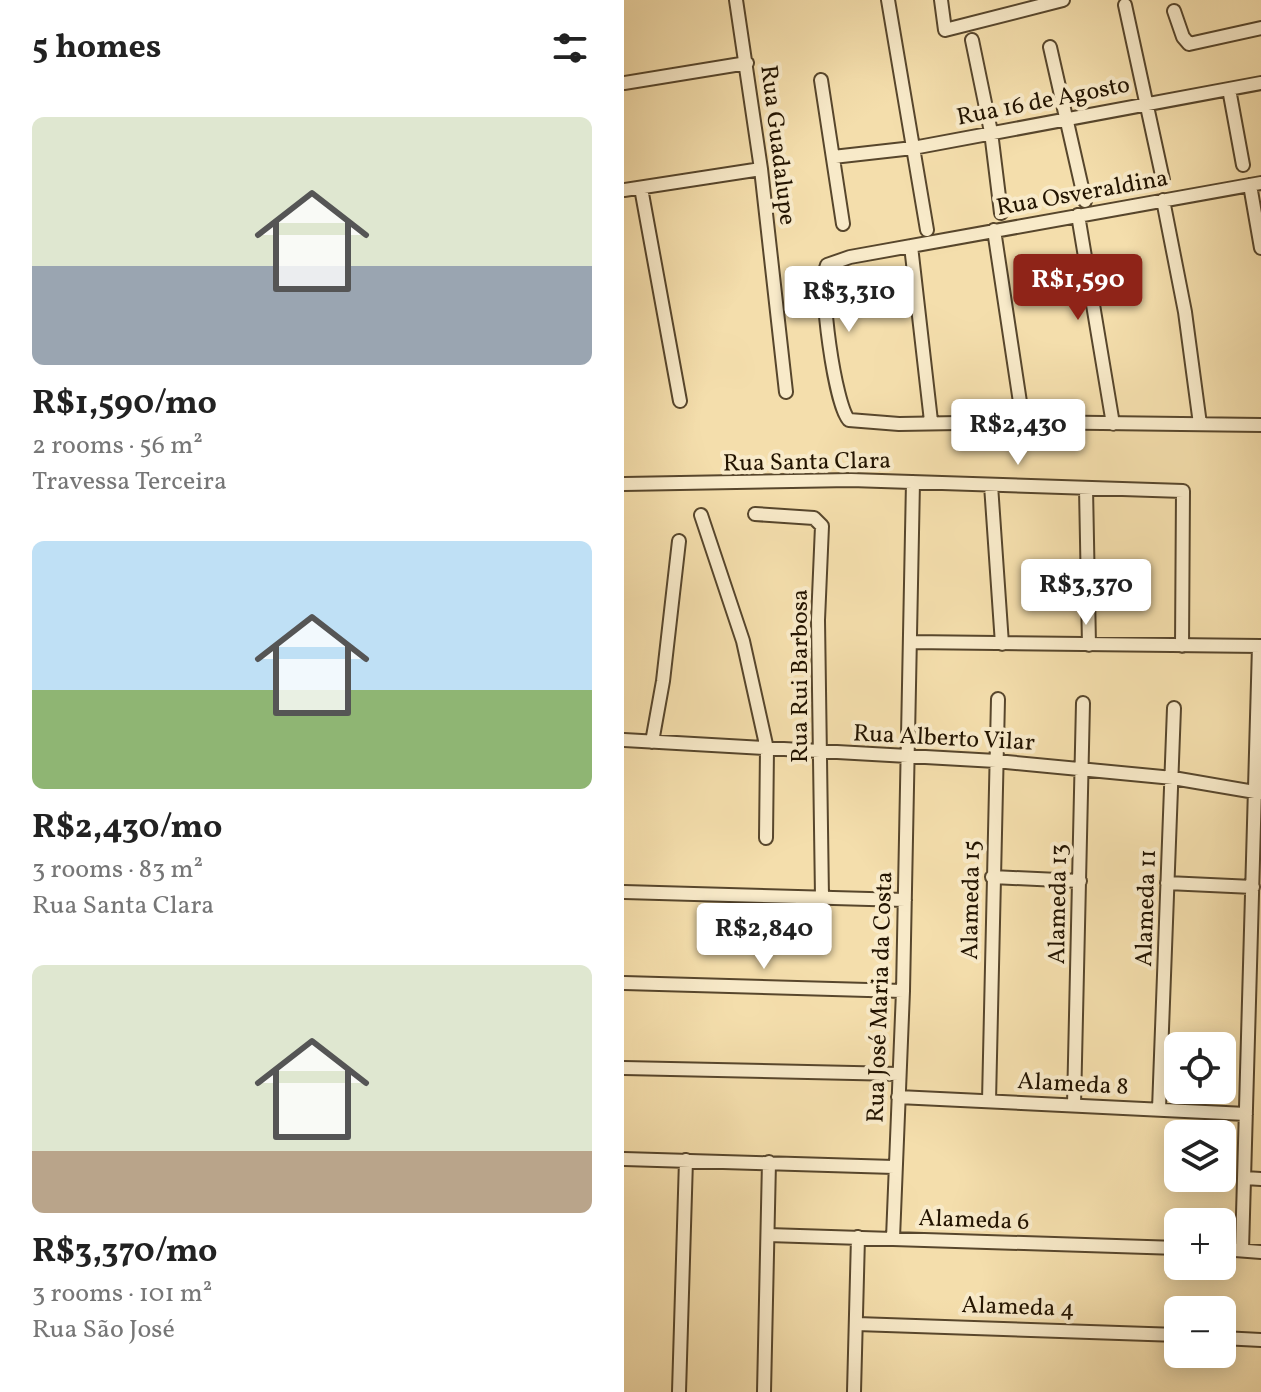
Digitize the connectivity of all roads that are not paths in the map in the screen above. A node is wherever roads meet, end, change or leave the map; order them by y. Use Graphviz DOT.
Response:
graph roads {
  1 [pos="736,0"];
  2 [pos="888,0"];
  3 [pos="941,0"];
  4 [pos="1063,0"];
  5 [pos="1125,5"];
  6 [pos="1174,11"];
  7 [pos="1261,28"];
  8 [pos="972,40"];
  9 [pos="1050,47"];
  10 [pos="747,63"];
  11 [pos="821,80"];
  12 [pos="624,83"];
  13 [pos="1261,83"];
  14 [pos="1229,89"];
  15 [pos="1147,103"];
  16 [pos="1066,118"];
  17 [pos="991,132"];
  18 [pos="913,148"];
  19 [pos="833,157"];
  20 [pos="1243,165"];
  21 [pos="761,169"];
  22 [pos="1163,180"];
  23 [pos="1255,184"];
  24 [pos="641,188"];
  25 [pos="624,190"];
  26 [pos="1163,200"];
  27 [pos="1085,201"];
  28 [pos="1001,213"];
  29 [pos="1078,215"];
  30 [pos="843,224"];
  31 [pos="927,230"];
  32 [pos="994,230"];
  33 [pos="911,246"];
  34 [pos="1261,248"];
  35 [pos="786,392"];
  36 [pos="839,395"];
  37 [pos="680,401"];
  38 [pos="931,421"];
  39 [pos="1023,422"];
  40 [pos="1113,424"];
  41 [pos="1200,424"];
  42 [pos="1261,425"];
  43 [pos="913,482"];
  44 [pos="624,484"];
  45 [pos="991,485"];
  46 [pos="1086,488"];
  47 [pos="755,514"];
  48 [pos="701,515"];
  49 [pos="679,541"];
  50 [pos="910,642"];
  51 [pos="1002,644"];
  52 [pos="1089,645"];
  53 [pos="1182,646"];
  54 [pos="1260,646"];
  55 [pos="1259,694"];
  56 [pos="998,699"];
  57 [pos="1083,703"];
  58 [pos="1174,708"];
  59 [pos="624,740"];
  60 [pos="652,742"];
  61 [pos="767,749"];
  62 [pos="821,753"];
  63 [pos="908,758"];
  64 [pos="996,761"];
  65 [pos="1081,768"];
  66 [pos="1173,778"];
  67 [pos="1258,793"];
  68 [pos="766,838"];
  69 [pos="992,877"];
  70 [pos="1080,881"];
  71 [pos="1167,883"];
  72 [pos="1253,887"];
  73 [pos="624,892"];
  74 [pos="822,897"];
  75 [pos="905,900"];
  76 [pos="1256,916"];
  77 [pos="624,983"];
  78 [pos="903,991"];
  79 [pos="1255,1001"];
  80 [pos="624,1068"];
  81 [pos="899,1074"];
  82 [pos="1254,1087"];
  83 [pos="898,1097"];
  84 [pos="989,1101"];
  85 [pos="1074,1105"];
  86 [pos="1159,1109"];
  87 [pos="1246,1114"];
  88 [pos="624,1159"];
  89 [pos="686,1160"];
  90 [pos="769,1162"];
  91 [pos="894,1167"];
  92 [pos="1245,1178"];
  93 [pos="1261,1179"];
  94 [pos="768,1235"];
  95 [pos="858,1237"];
  96 [pos="893,1238"];
  97 [pos="1164,1248"];
  98 [pos="1236,1250"];
  99 [pos="1242,1250"];
  100 [pos="1261,1252"];
  101 [pos="857,1324"];
  102 [pos="1164,1335"];
  103 [pos="1236,1339"];
  104 [pos="1261,1340"];
  105 [pos="679,1392"];
  106 [pos="764,1392"];
  107 [pos="854,1392"];
  1 -- 10 [label="street, Rua Guadalupe"];
  2 -- 18 [label="street"];
  3 -- 4 [label="street"];
  5 -- 15 [label="street"];
  6 -- 7 [label="street"];
  8 -- 17 [label="street"];
  9 -- 16 [label="street"];
  10 -- 12 [label="street"];
  10 -- 21 [label="street, Rua Guadalupe"];
  11 -- 19 [label="street"];
  13 -- 14 [label="street, Rua 16 de Agosto"];
  14 -- 15 [label="street, Rua 16 de Agosto"];
  14 -- 20 [label="street"];
  15 -- 16 [label="street, Rua 16 de Agosto"];
  15 -- 22 [label="street"];
  16 -- 17 [label="street, Rua 16 de Agosto"];
  16 -- 27 [label="street"];
  17 -- 18 [label="street, Rua 16 de Agosto"];
  17 -- 28 [label="street"];
  18 -- 19 [label="street, Rua 16 de Agosto"];
  18 -- 31 [label="street"];
  19 -- 30 [label="street"];
  21 -- 24 [label="street"];
  21 -- 35 [label="street, Rua Guadalupe"];
  23 -- 26 [label="street, Rua Osveraldina"];
  23 -- 34 [label="street"];
  24 -- 25 [label="street"];
  24 -- 37 [label="street"];
  26 -- 29 [label="street, Rua Osveraldina"];
  26 -- 41 [label="street"];
  29 -- 32 [label="street, Rua Osveraldina"];
  29 -- 40 [label="street"];
  32 -- 33 [label="street, Rua Osveraldina"];
  32 -- 39 [label="street"];
  33 -- 36 [label="street, Rua Osveraldina"];
  33 -- 38 [label="street"];
  36 -- 38 [label="street, Rua Santa Clara"];
  38 -- 39 [label="street, Rua Santa Clara"];
  39 -- 40 [label="street, Rua Santa Clara"];
  40 -- 41 [label="street, Rua Santa Clara"];
  41 -- 42 [label="street, Rua Santa Clara"];
  43 -- 44 [label="street, Rua Santa Clara"];
  43 -- 45 [label="street, Rua Santa Clara"];
  43 -- 50 [label="street, Rua José Maria da Costa"];
  45 -- 46 [label="street, Rua Santa Clara"];
  45 -- 51 [label="street"];
  46 -- 52 [label="street"];
  46 -- 53 [label="street, Rua Santa Clara"];
  47 -- 62 [label="street, Rua Rui Barbosa"];
  48 -- 61 [label="street"];
  49 -- 60 [label="street"];
  50 -- 51 [label="street"];
  50 -- 63 [label="street, Rua José Maria da Costa"];
  51 -- 52 [label="street"];
  52 -- 53 [label="street"];
  53 -- 54 [label="street"];
  54 -- 55 [label="street"];
  55 -- 67 [label="street"];
  56 -- 64 [label="street, Alameda 15"];
  57 -- 65 [label="street, Alameda 13"];
  58 -- 66 [label="street, Alameda 11"];
  59 -- 60 [label="street, Rua Alberto Vilar"];
  60 -- 61 [label="street, Rua Alberto Vilar"];
  61 -- 62 [label="street, Rua Alberto Vilar"];
  61 -- 68 [label="street"];
  62 -- 63 [label="street, Rua Alberto Vilar"];
  62 -- 74 [label="street, Rua Rui Barbosa"];
  63 -- 64 [label="street, Rua Alberto Vilar"];
  63 -- 75 [label="street, Rua José Maria da Costa"];
  64 -- 65 [label="street, Rua Alberto Vilar"];
  64 -- 69 [label="street, Alameda 15"];
  65 -- 66 [label="street, Rua Alberto Vilar"];
  65 -- 70 [label="street, Alameda 13"];
  66 -- 67 [label="street, Rua Alberto Vilar"];
  66 -- 71 [label="street, Alameda 11"];
  67 -- 72 [label="street"];
  69 -- 70 [label="street"];
  69 -- 84 [label="street, Alameda 15"];
  70 -- 85 [label="street, Alameda 13"];
  71 -- 72 [label="street"];
  71 -- 86 [label="street, Alameda 11"];
  72 -- 76 [label="street"];
  73 -- 74 [label="street"];
  74 -- 75 [label="street"];
  75 -- 78 [label="street, Rua José Maria da Costa"];
  76 -- 79 [label="street"];
  77 -- 78 [label="street"];
  78 -- 81 [label="street, Rua José Maria da Costa"];
  79 -- 82 [label="street"];
  80 -- 81 [label="street"];
  81 -- 83 [label="street, Rua José Maria da Costa"];
  82 -- 87 [label="street"];
  83 -- 84 [label="street, Alameda 8"];
  83 -- 91 [label="street, Rua José Maria da Costa"];
  84 -- 85 [label="street, Alameda 8"];
  85 -- 86 [label="street, Alameda 8"];
  86 -- 87 [label="street, Alameda 8"];
  87 -- 92 [label="street"];
  88 -- 89 [label="street"];
  89 -- 90 [label="street"];
  89 -- 105 [label="street"];
  90 -- 91 [label="street"];
  90 -- 94 [label="street"];
  91 -- 96 [label="street, Rua José Maria da Costa"];
  92 -- 93 [label="street"];
  92 -- 99 [label="street"];
  94 -- 95 [label="street, Alameda 6"];
  94 -- 106 [label="street"];
  95 -- 96 [label="street, Alameda 6"];
  95 -- 101 [label="street"];
  96 -- 97 [label="street, Alameda 6"];
  98 -- 99 [label="street"];
  99 -- 100 [label="street"];
  101 -- 102 [label="street, Alameda 4"];
  101 -- 107 [label="street"];
  103 -- 104 [label="street"];
}
